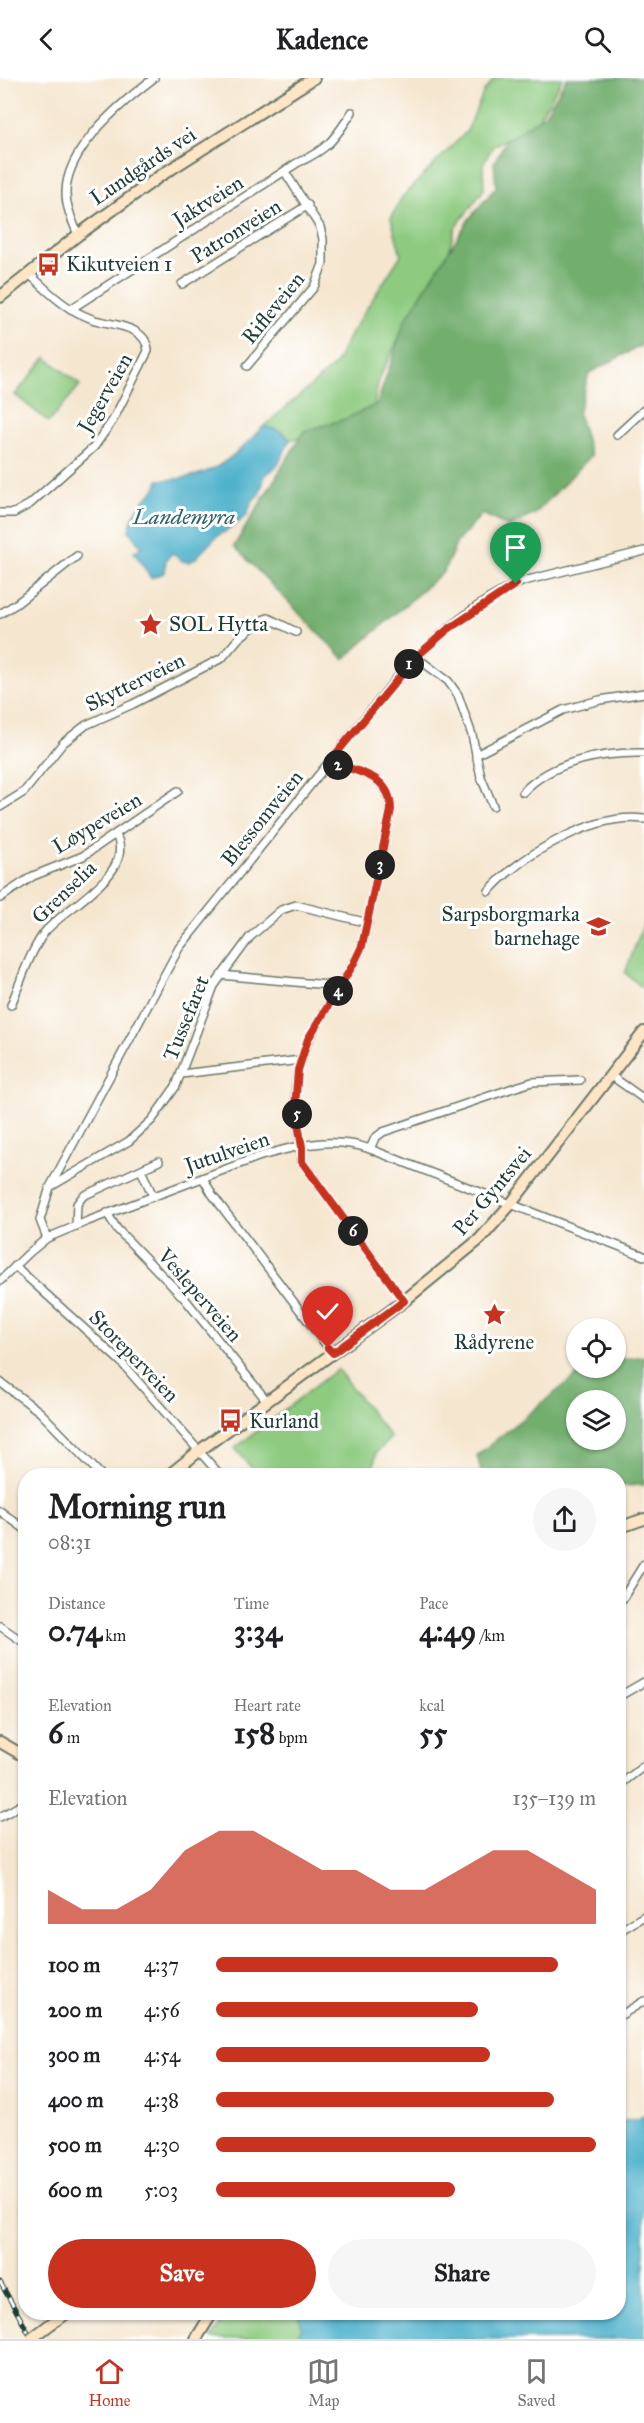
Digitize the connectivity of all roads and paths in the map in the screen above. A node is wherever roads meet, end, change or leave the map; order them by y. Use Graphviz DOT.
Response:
graph roads {
  1 [pos="154,78"];
  2 [pos="314,78"];
  3 [pos="352,112"];
  4 [pos="285,172"];
  5 [pos="308,205"];
  6 [pos="78,235"];
  7 [pos="29,274"];
  8 [pos="182,284"];
  9 [pos="0,297"];
  10 [pos="71,309"];
  11 [pos="247,366"];
  12 [pos="644,410"];
  13 [pos="617,435"];
  14 [pos="0,513"];
  15 [pos="644,551"];
  16 [pos="77,556"];
  17 [pos="0,614"];
  18 [pos="296,632"];
  19 [pos="416,657"];
  20 [pos="644,693"];
  21 [pos="644,753"];
  22 [pos="476,755"];
  23 [pos="330,761"];
  24 [pos="178,791"];
  25 [pos="523,792"];
  26 [pos="493,806"];
  27 [pos="0,807"];
  28 [pos="644,819"];
  29 [pos="116,835"];
  30 [pos="489,891"];
  31 [pos="0,898"];
  32 [pos="368,923"];
  33 [pos="221,975"];
  34 [pos="339,989"];
  35 [pos="10,1005"];
  36 [pos="644,1032"];
  37 [pos="300,1060"];
  38 [pos="181,1074"];
  39 [pos="610,1075"];
  40 [pos="580,1080"];
  41 [pos="644,1099"];
  42 [pos="302,1147"];
  43 [pos="370,1149"];
  44 [pos="159,1161"];
  45 [pos="141,1170"];
  46 [pos="203,1178"];
  47 [pos="50,1187"];
  48 [pos="153,1196"];
  49 [pos="510,1205"];
  50 [pos="107,1213"];
  51 [pos="76,1226"];
  52 [pos="47,1238"];
  53 [pos="644,1256"];
  54 [pos="15,1266"];
  55 [pos="0,1281"];
  56 [pos="404,1301"];
  57 [pos="333,1353"];
  58 [pos="0,1382"];
  59 [pos="267,1401"];
  60 [pos="200,1451"];
  61 [pos="94,1468"];
  62 [pos="178,1468"];
  63 [pos="214,1468"];
  64 [pos="0,1511"];
  65 [pos="644,1520"];
  66 [pos="18,1524"];
  67 [pos="626,1526"];
  68 [pos="644,1564"];
  69 [pos="626,1593"];
  70 [pos="0,1626"];
  71 [pos="18,1638"];
  72 [pos="644,1682"];
  73 [pos="626,1692"];
  74 [pos="0,1742"];
  75 [pos="18,1752"];
  76 [pos="644,1767"];
  77 [pos="626,1780"];
  78 [pos="18,1807"];
  79 [pos="0,1817"];
  80 [pos="644,1916"];
  81 [pos="626,1927"];
  82 [pos="644,2001"];
  83 [pos="626,2012"];
  84 [pos="56,2320"];
  85 [pos="208,2320"];
  86 [pos="31,2339"];
  87 [pos="196,2339"];
  1 -- 6 [label="street"];
  2 -- 6 [label="street, Lundgårds vei"];
  3 -- 4 [label="street, Jaktveien"];
  4 -- 5 [label="street, Rifleveien"];
  4 -- 10 [label="street, Jaktveien"];
  5 -- 8 [label="street, Patronveien"];
  5 -- 11 [label="street, Rifleveien"];
  6 -- 7 [label="street, Lundgårds vei"];
  7 -- 9 [label="street, Lundgårds vei"];
  7 -- 10 [label="street, Jegerveien"];
  10 -- 14 [label="street, Jegerveien"];
  12 -- 13 [label="street"];
  15 -- 19 [label="street, Blessomveien"];
  16 -- 17 [label="street"];
  18 -- 27 [label="street, Skytterveien"];
  19 -- 22 [label="street"];
  19 -- 23 [label="street, Blessomveien"];
  20 -- 22 [label="street"];
  21 -- 25 [label="street"];
  22 -- 26 [label="street"];
  23 -- 32 [label="street"];
  23 -- 47 [label="street, Blessomveien"];
  24 -- 29 [label="street, Løypeveien"];
  28 -- 30 [label="street"];
  29 -- 31 [label="street, Løypeveien"];
  29 -- 35 [label="street, Grenselia"];
  32 -- 33 [label="street, Tussefaret"];
  32 -- 34 [label="street"];
  33 -- 34 [label="street"];
  33 -- 38 [label="street, Tussefaret"];
  34 -- 37 [label="street"];
  36 -- 39 [label="street, Per Gyntsvei"];
  37 -- 38 [label="street"];
  37 -- 42 [label="street"];
  38 -- 47 [label="street, Tussefaret"];
  39 -- 41 [label="street"];
  39 -- 49 [label="street, Per Gyntsvei"];
  40 -- 43 [label="street"];
  42 -- 43 [label="street, Jutulveien"];
  42 -- 46 [label="street, Jutulveien"];
  42 -- 56 [label="street"];
  43 -- 49 [label="street, Jutulveien"];
  44 -- 45 [label="street"];
  45 -- 48 [label="street"];
  45 -- 51 [label="street"];
  46 -- 48 [label="street, Jutulveien"];
  46 -- 57 [label="street"];
  47 -- 52 [label="street, Blessomveien"];
  48 -- 50 [label="street, Jutulveien"];
  49 -- 53 [label="street, Jutulveien"];
  49 -- 56 [label="street, Per Gyntsvei"];
  50 -- 51 [label="street, Jutulveien"];
  50 -- 59 [label="street, Vesleperveien"];
  51 -- 52 [label="street, Jutulveien"];
  52 -- 54 [label="street, Jutulveien"];
  54 -- 55 [label="street, Jutulveien"];
  54 -- 60 [label="street, Storeperveien"];
  56 -- 57 [label="street, Per Gyntsvei"];
  57 -- 59 [label="street, Per Gyntsvei"];
  58 -- 61 [label="street"];
  59 -- 60 [label="street, Per Gyntsvei"];
  60 -- 62 [label="street, Per Gyntsvei"];
  60 -- 63 [label="street, Storeperveien"];
  64 -- 66 [label="street"];
  65 -- 67 [label="street"];
  68 -- 69 [label="street"];
  70 -- 71 [label="street"];
  72 -- 73 [label="street"];
  74 -- 75 [label="street"];
  76 -- 77 [label="street"];
  78 -- 79 [label="street"];
  80 -- 81 [label="street"];
  82 -- 83 [label="street"];
  84 -- 86 [label="street, bridge"];
  85 -- 87 [label="street"];
}
